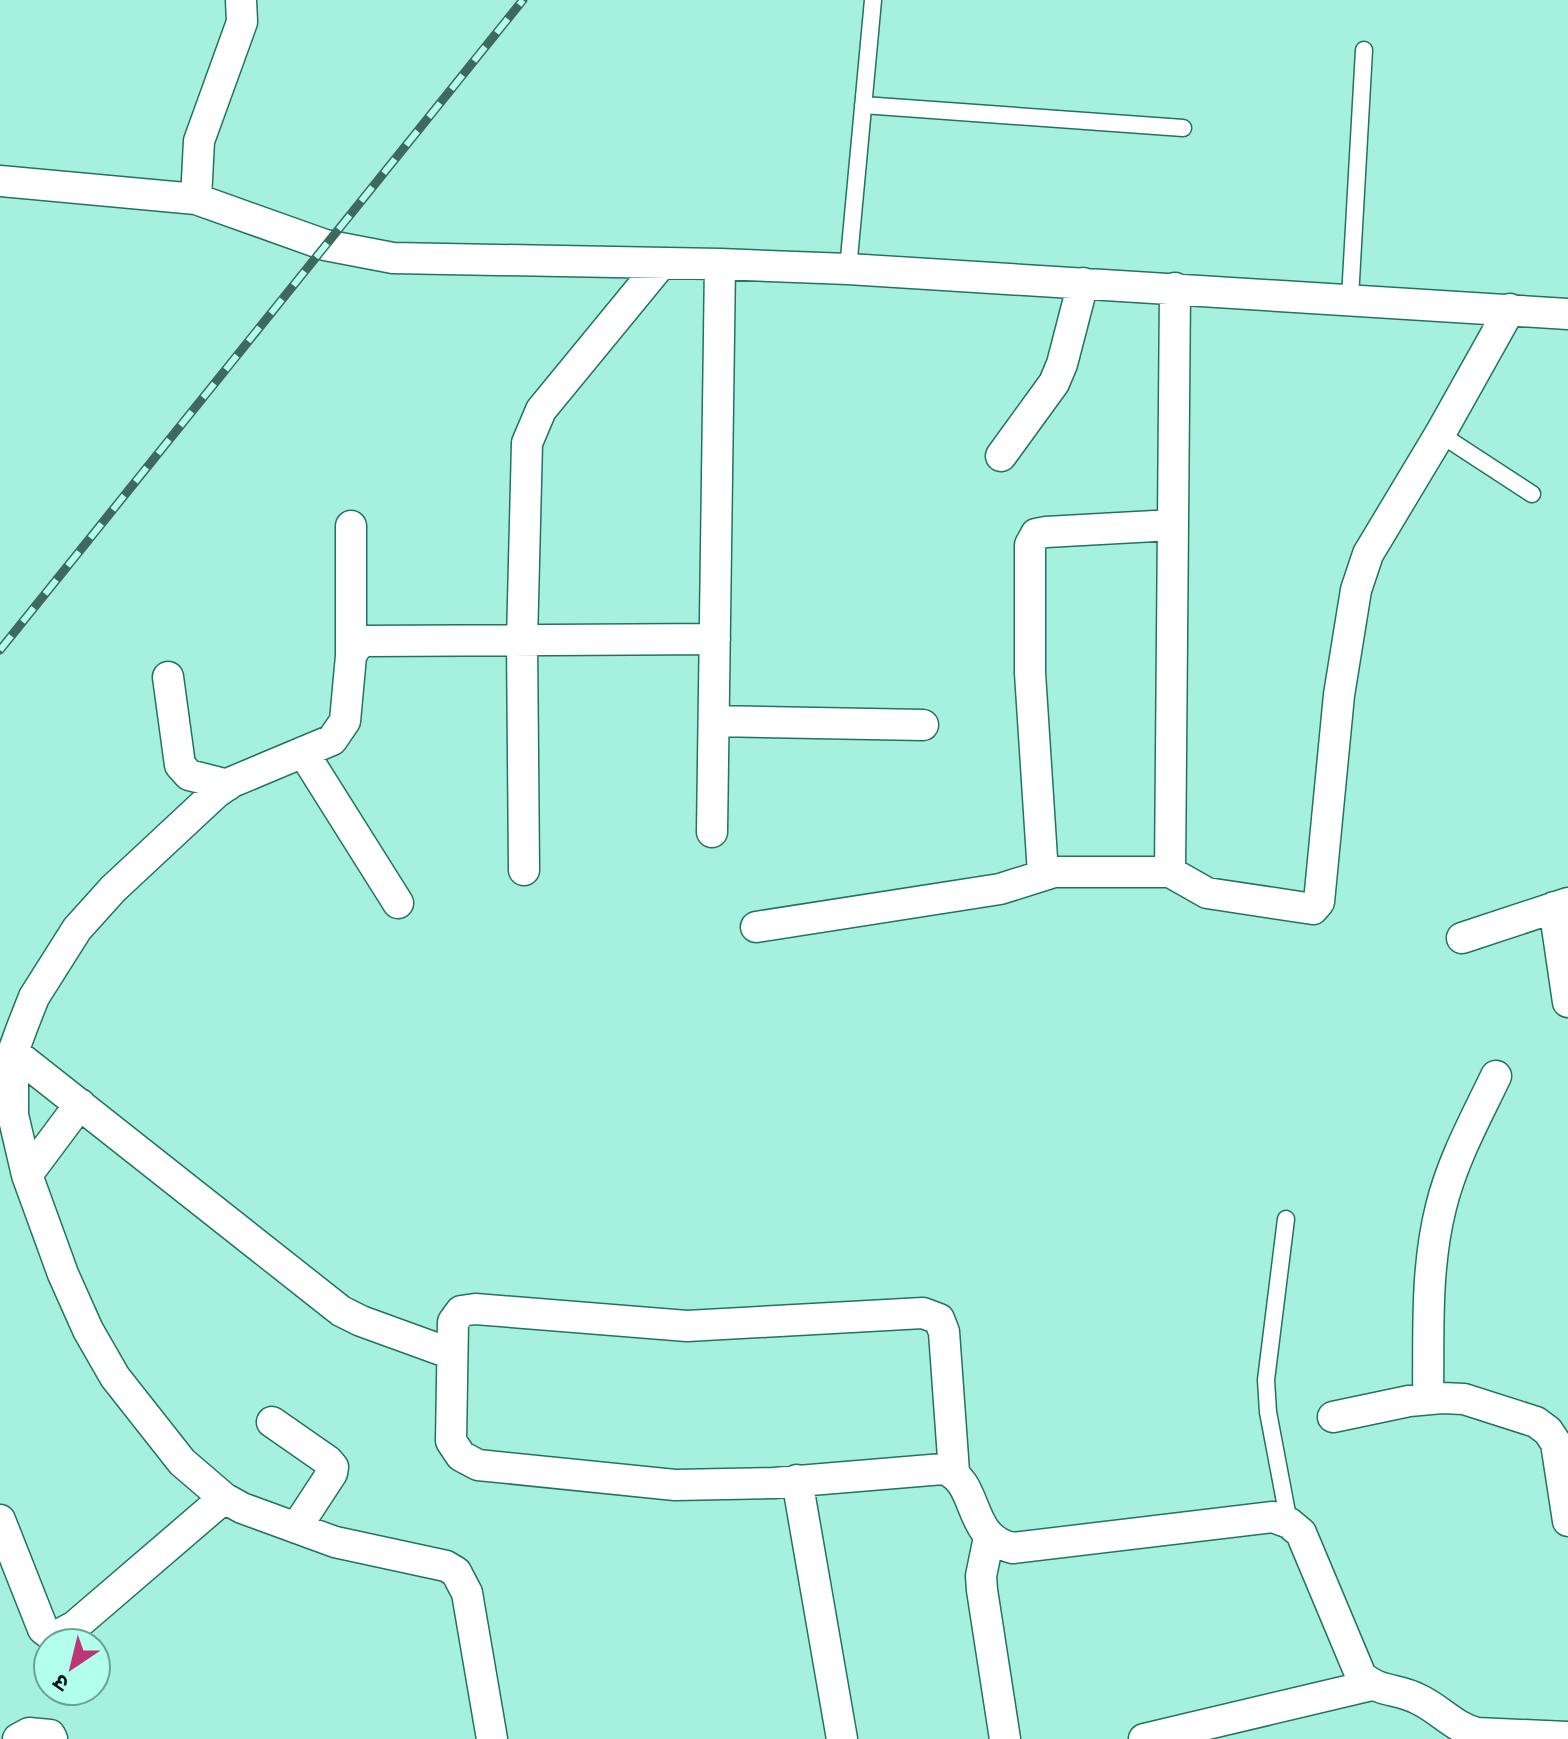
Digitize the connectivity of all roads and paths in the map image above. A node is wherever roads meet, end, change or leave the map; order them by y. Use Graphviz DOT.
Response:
graph roads {
  1 [pos="241,0"];
  2 [pos="873,0"];
  3 [pos="1364,50"];
  4 [pos="863,105"];
  5 [pos="1183,128"];
  6 [pos="0,181"];
  7 [pos="196,199"];
  8 [pos="720,264"];
  9 [pos="660,265"];
  10 [pos="848,269"];
  11 [pos="1083,283"];
  12 [pos="1175,288"];
  13 [pos="1350,298"];
  14 [pos="1510,309"];
  15 [pos="1568,314"];
  16 [pos="1440,434"];
  17 [pos="1001,456"];
  18 [pos="1532,494"];
  19 [pos="1173,525"];
  20 [pos="351,526"];
  21 [pos="715,639"];
  22 [pos="522,641"];
  23 [pos="351,656"];
  24 [pos="168,677"];
  25 [pos="714,721"];
  26 [pos="923,725"];
  27 [pos="303,752"];
  28 [pos="228,785"];
  29 [pos="712,832"];
  30 [pos="524,870"];
  31 [pos="1170,872"];
  32 [pos="1043,874"];
  33 [pos="398,903"];
  34 [pos="1561,905"];
  35 [pos="756,927"];
  36 [pos="1462,938"];
  37 [pos="1568,1002"];
  38 [pos="13,1052"];
  39 [pos="1496,1076"];
  40 [pos="80,1104"];
  41 [pos="27,1175"];
  42 [pos="1286,1219"];
  43 [pos="452,1354"];
  44 [pos="1428,1399"];
  45 [pos="1333,1417"];
  46 [pos="272,1422"];
  47 [pos="954,1472"];
  48 [pos="797,1480"];
  49 [pos="224,1498"];
  50 [pos="0,1520"];
  51 [pos="1568,1521"];
  52 [pos="1289,1523"];
  53 [pos="296,1528"];
  54 [pos="989,1537"];
  55 [pos="1372,1685"];
  56 [pos="1464,1734"];
  57 [pos="1184,1735"];
  58 [pos="1568,1737"];
  59 [pos="18,1739"];
  60 [pos="52,1739"];
  61 [pos="492,1739"];
  62 [pos="842,1739"];
  63 [pos="1005,1739"];
  64 [pos="1144,1739"];
  1 -- 7 [label="street"];
  2 -- 4 [label="lane"];
  3 -- 13 [label="lane"];
  4 -- 5 [label="lane"];
  4 -- 10 [label="lane"];
  6 -- 7 [label="street"];
  7 -- 9 [label="street"];
  8 -- 9 [label="street"];
  8 -- 10 [label="street"];
  8 -- 21 [label="street"];
  9 -- 22 [label="street"];
  10 -- 11 [label="street"];
  11 -- 12 [label="street"];
  11 -- 17 [label="street"];
  12 -- 13 [label="street"];
  12 -- 19 [label="street"];
  13 -- 14 [label="street"];
  14 -- 15 [label="street"];
  14 -- 16 [label="street"];
  16 -- 18 [label="lane"];
  16 -- 31 [label="street"];
  19 -- 31 [label="street"];
  19 -- 32 [label="street"];
  20 -- 23 [label="street"];
  21 -- 22 [label="street"];
  21 -- 25 [label="street"];
  22 -- 23 [label="street"];
  22 -- 30 [label="street"];
  23 -- 27 [label="street"];
  24 -- 28 [label="street"];
  25 -- 26 [label="street"];
  25 -- 29 [label="street"];
  27 -- 28 [label="street"];
  27 -- 33 [label="street"];
  28 -- 38 [label="street"];
  31 -- 32 [label="street"];
  32 -- 35 [label="street"];
  34 -- 36 [label="street"];
  34 -- 37 [label="street"];
  38 -- 40 [label="street"];
  38 -- 41 [label="street"];
  39 -- 44 [label="street"];
  40 -- 41 [label="street"];
  40 -- 43 [label="street"];
  41 -- 49 [label="street"];
  42 -- 52 [label="lane"];
  43 -- 47 [label="street"];
  43 -- 48 [label="street"];
  44 -- 45 [label="street"];
  44 -- 51 [label="street"];
  46 -- 53 [label="street"];
  47 -- 48 [label="street"];
  47 -- 54 [label="street"];
  48 -- 62 [label="street"];
  49 -- 50 [label="street"];
  49 -- 53 [label="street"];
  52 -- 54 [label="street"];
  52 -- 55 [label="street"];
  53 -- 61 [label="street"];
  54 -- 63 [label="street"];
  55 -- 56 [label="street"];
  55 -- 57 [label="street"];
  56 -- 58 [label="street"];
  57 -- 64 [label="street"];
  59 -- 60 [label="street"];
}
